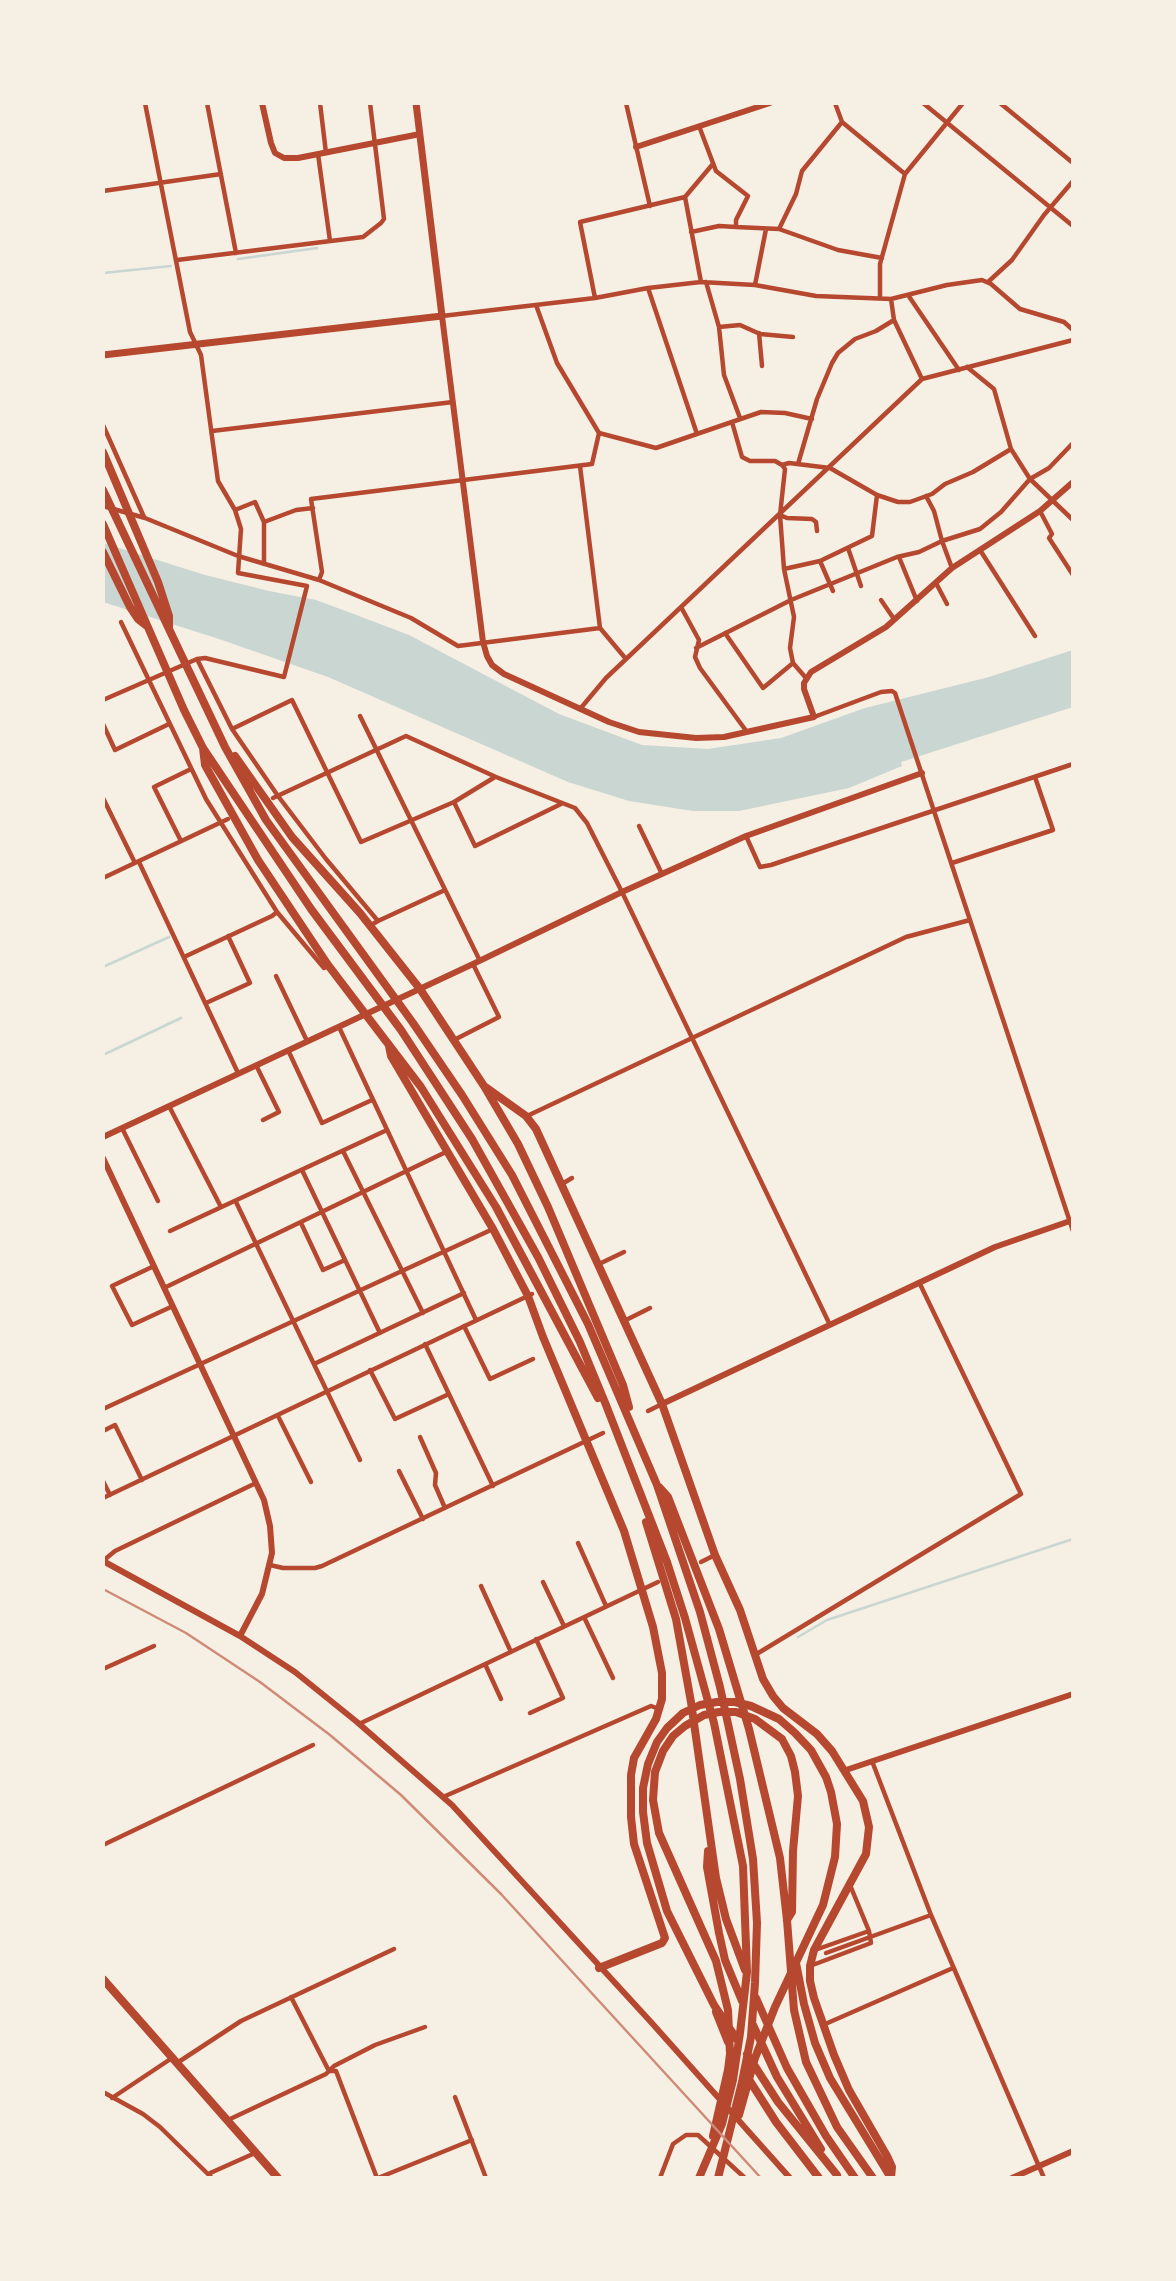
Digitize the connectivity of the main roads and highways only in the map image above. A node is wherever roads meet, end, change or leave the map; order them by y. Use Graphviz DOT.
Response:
graph roads {
  1 [pos="416,103"];
  2 [pos="103,355"];
  3 [pos="103,452"];
  4 [pos="103,489"];
  5 [pos="106,503"];
  6 [pos="103,524"];
  7 [pos="103,552"];
  8 [pos="149,628"];
  9 [pos="169,630"];
  10 [pos="225,747"];
  11 [pos="203,748"];
  12 [pos="389,1046"];
  13 [pos="484,1086"];
  14 [pos="637,1435"];
  15 [pos="621,1440"];
  16 [pos="657,1485"];
  17 [pos="640,1492"];
  18 [pos="709,1835"];
  19 [pos="788,1920"];
  20 [pos="789,1944"];
  21 [pos="599,1968"];
  22 [pos="104,1981"];
  23 [pos="713,2005"];
  24 [pos="709,2153"];
  25 [pos="722,2168"];
  26 [pos="838,2176"];
  27 [pos="278,2178"];
  28 [pos="699,2178"];
  29 [pos="718,2178"];
  30 [pos="819,2178"];
  31 [pos="855,2178"];
  32 [pos="873,2178"];
  33 [pos="891,2178"];
  1 -- 2 [label="main road"];
  3 -- 9 [label="main road"];
  4 -- 5 [label="main road"];
  5 -- 9 [label="main road"];
  6 -- 8 [label="main road"];
  7 -- 8 [label="main road"];
  8 -- 11 [label="main road"];
  9 -- 10 [label="main road"];
  10 -- 13 [label="main road"];
  10 -- 14 [label="main road"];
  11 -- 12 [label="main road"];
  11 -- 15 [label="main road"];
  12 -- 15 [label="main road"];
  12 -- 21 [label="main road"];
  13 -- 14 [label="main road"];
  13 -- 33 [label="main road"];
  14 -- 16 [label="main road"];
  15 -- 17 [label="main road"];
  16 -- 19 [label="main road"];
  16 -- 25 [label="main road"];
  17 -- 18 [label="main road"];
  17 -- 24 [label="main road"];
  18 -- 26 [label="main road"];
  18 -- 31 [label="main road"];
  19 -- 20 [label="main road"];
  19 -- 24 [label="main road"];
  20 -- 32 [label="main road"];
  20 -- 33 [label="main road"];
  22 -- 27 [label="main road"];
  23 -- 25 [label="main road"];
  23 -- 26 [label="main road"];
  23 -- 30 [label="main road"];
  24 -- 28 [label="main road"];
  25 -- 29 [label="main road"];
}
